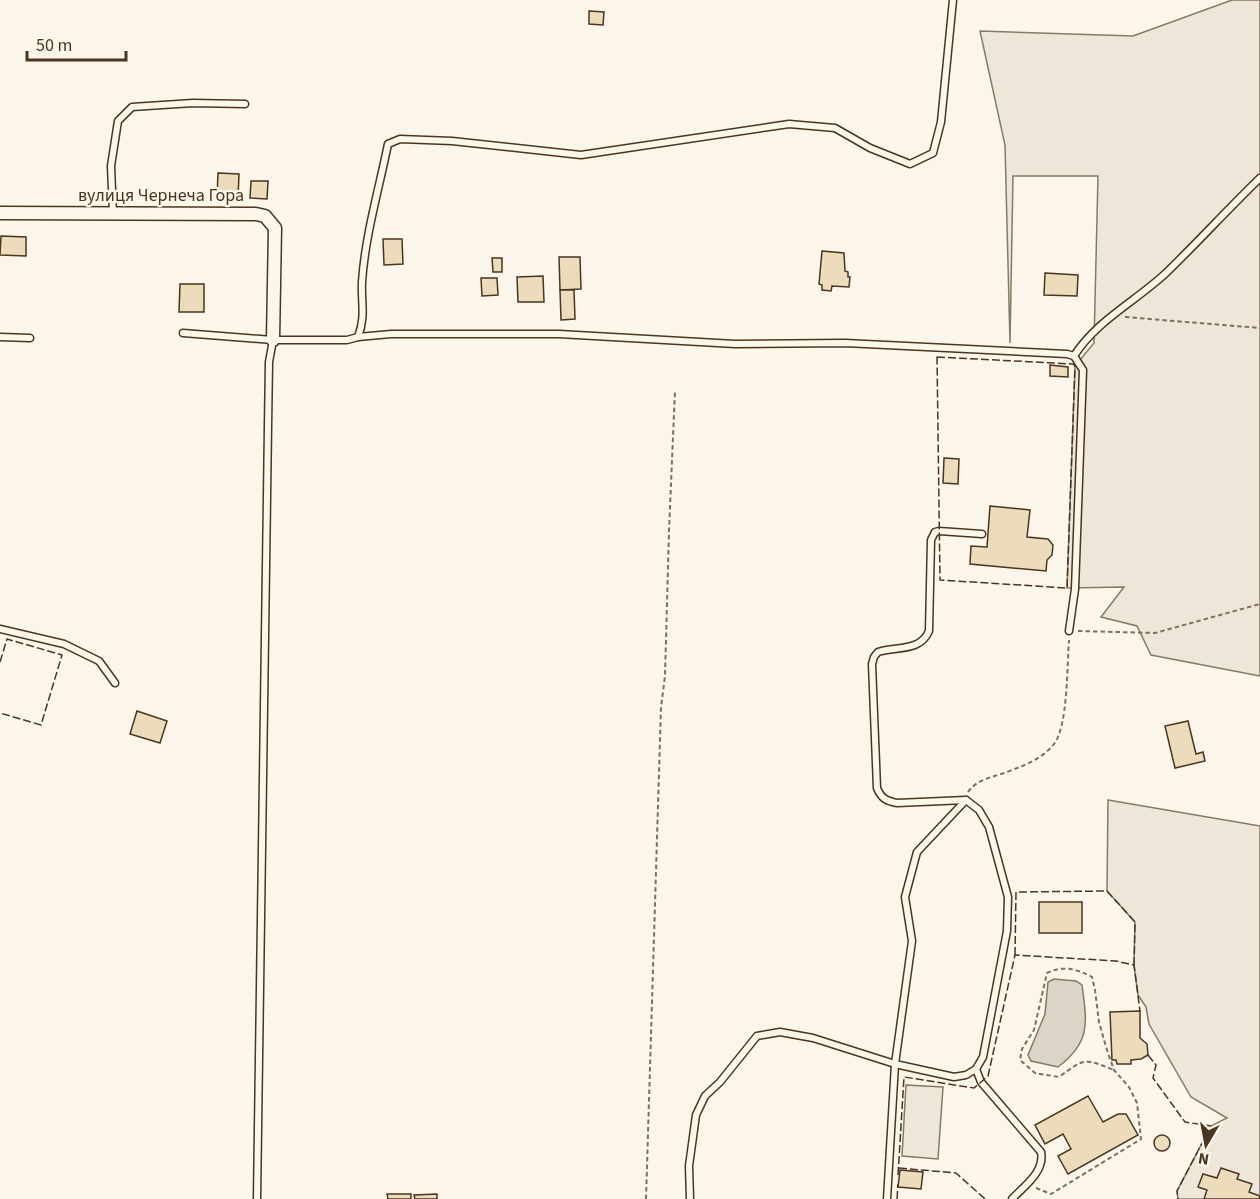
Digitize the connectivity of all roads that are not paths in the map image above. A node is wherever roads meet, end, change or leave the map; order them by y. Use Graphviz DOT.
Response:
graph roads {
  1 [pos="952,0"];
  2 [pos="245,104"];
  3 [pos="1260,178"];
  4 [pos="0,213"];
  5 [pos="113,214"];
  6 [pos="183,333"];
  7 [pos="0,337"];
  8 [pos="358,337"];
  9 [pos="30,338"];
  10 [pos="273,340"];
  11 [pos="1074,356"];
  12 [pos="982,534"];
  13 [pos="0,629"];
  14 [pos="1069,631"];
  15 [pos="115,683"];
  16 [pos="966,800"];
  17 [pos="895,1064"];
  18 [pos="976,1069"];
  19 [pos="257,1199"];
  20 [pos="690,1199"];
  21 [pos="887,1199"];
  22 [pos="1012,1199"];
  1 -- 8 [label="lane"];
  2 -- 5 [label="lane"];
  3 -- 11 [label="lane"];
  4 -- 5 [label="street, вулиця Чернеча Гора"];
  5 -- 10 [label="street, вулиця Чернеча Гора"];
  6 -- 10 [label="lane"];
  7 -- 9 [label="lane"];
  8 -- 10 [label="lane"];
  8 -- 11 [label="lane"];
  10 -- 19 [label="lane"];
  11 -- 14 [label="lane"];
  12 -- 16 [label="lane"];
  13 -- 15 [label="lane"];
  16 -- 17 [label="lane"];
  16 -- 18 [label="lane"];
  17 -- 18 [label="lane"];
  17 -- 20 [label="lane"];
  17 -- 21 [label="lane"];
  18 -- 22 [label="lane"];
}
